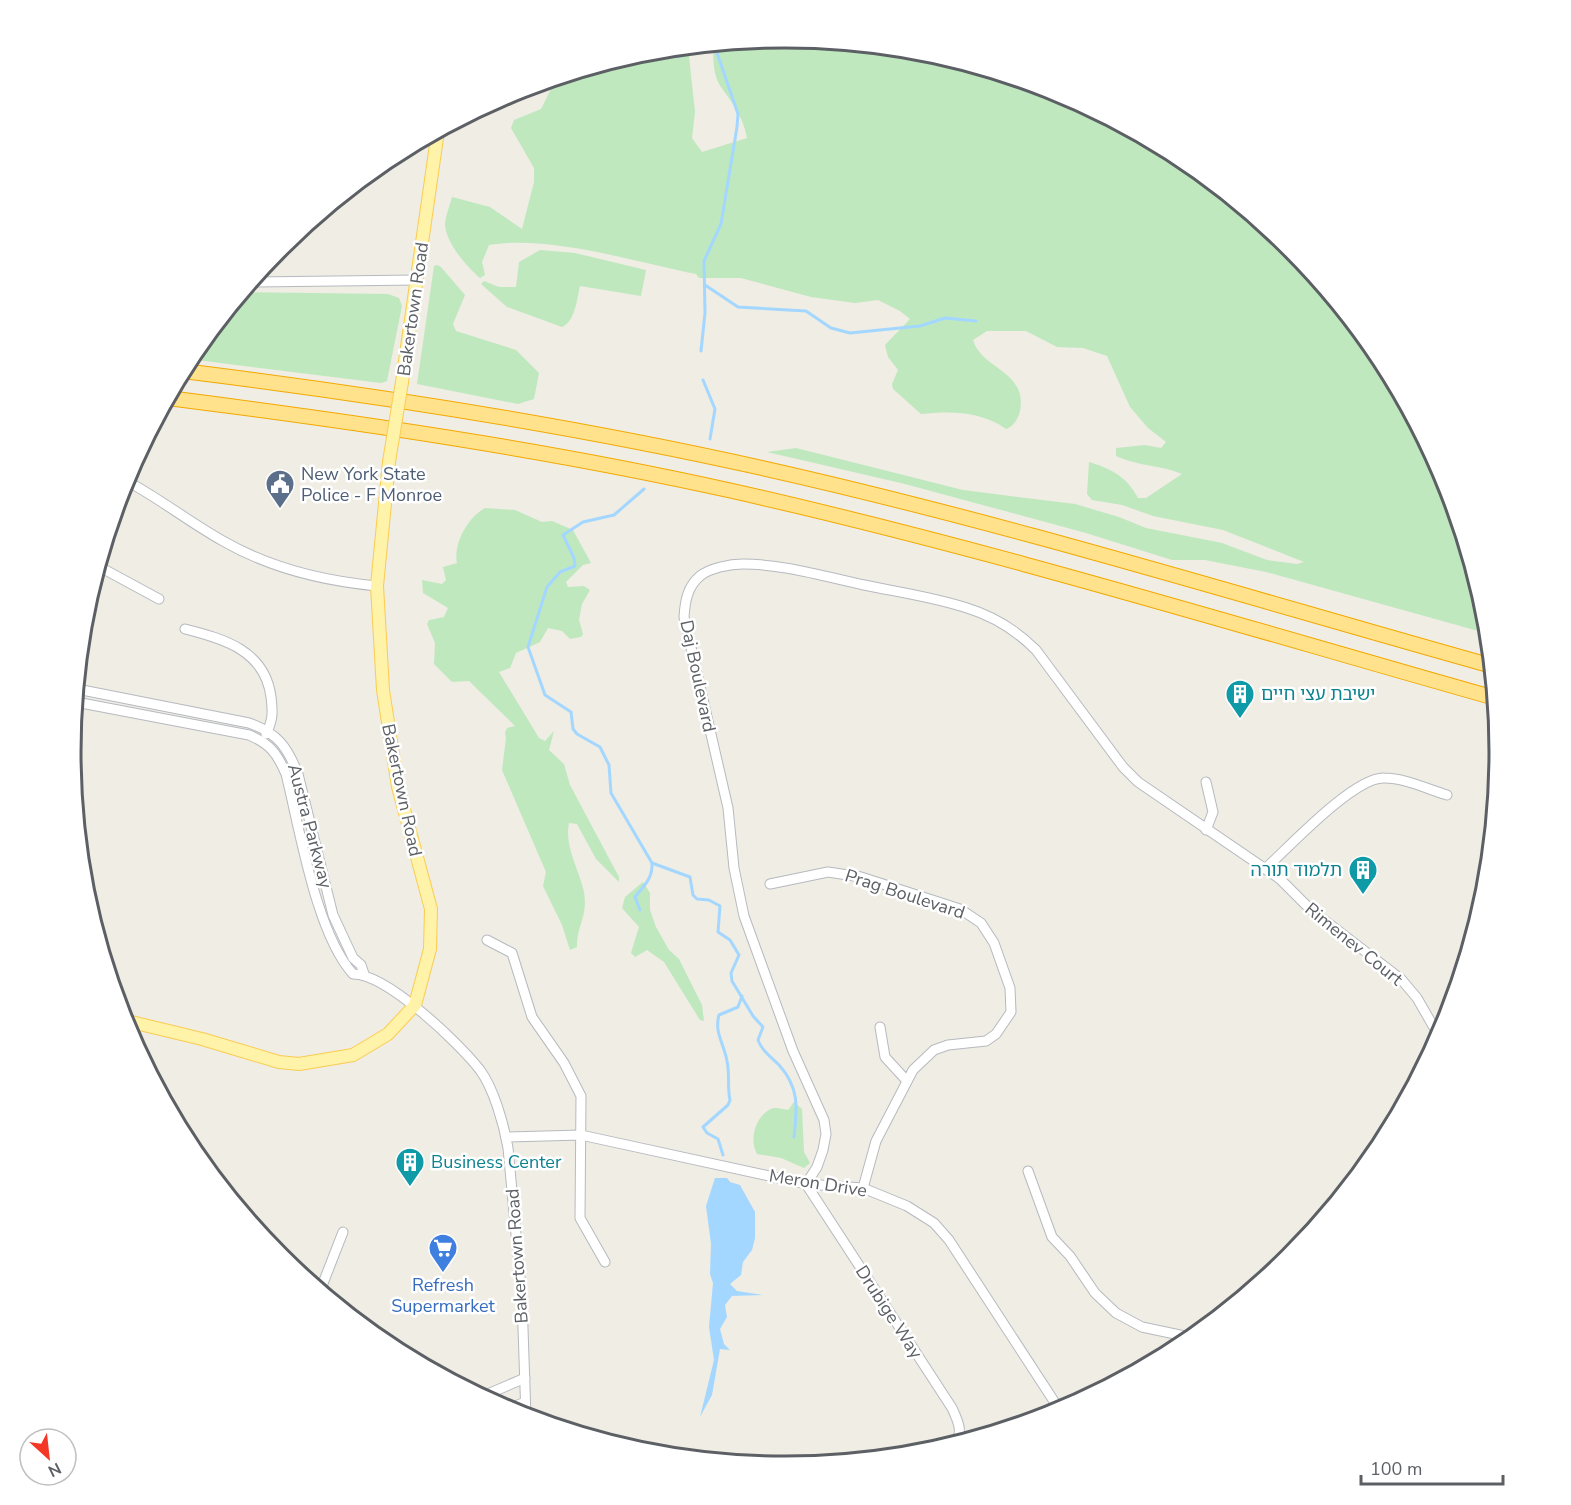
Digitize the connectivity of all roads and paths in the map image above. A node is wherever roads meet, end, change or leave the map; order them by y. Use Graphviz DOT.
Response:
graph roads {
  1 [pos="434,141"];
  2 [pos="417,280"];
  3 [pos="262,282"];
  4 [pos="193,372"];
  5 [pos="176,399"];
  6 [pos="134,486"];
  7 [pos="105,570"];
  8 [pos="377,585"];
  9 [pos="159,599"];
  10 [pos="185,629"];
  11 [pos="1484,664"];
  12 [pos="84,690"];
  13 [pos="1487,696"];
  14 [pos="83,704"];
  15 [pos="268,730"];
  16 [pos="262,741"];
  17 [pos="1206,782"];
  18 [pos="1447,795"];
  19 [pos="1206,830"];
  20 [pos="1265,869"];
  21 [pos="770,884"];
  22 [pos="487,940"];
  23 [pos="364,974"];
  24 [pos="415,1005"];
  25 [pos="135,1023"];
  26 [pos="880,1027"];
  27 [pos="1434,1027"];
  28 [pos="907,1081"];
  29 [pos="580,1135"];
  30 [pos="506,1137"];
  31 [pos="1028,1172"];
  32 [pos="806,1184"];
  33 [pos="863,1188"];
  34 [pos="343,1232"];
  35 [pos="605,1262"];
  36 [pos="323,1284"];
  37 [pos="1181,1335"];
  38 [pos="525,1378"];
  39 [pos="492,1392"];
  40 [pos="525,1402"];
  41 [pos="1055,1403"];
  42 [pos="519,1404"];
  43 [pos="525,1407"];
  44 [pos="961,1435"];
  1 -- 2 [label="main road, Bakertown Road"];
  2 -- 3 [label="street"];
  2 -- 8 [label="main road, Bakertown Road, bridge"];
  4 -- 11 [label="highway"];
  5 -- 13 [label="highway"];
  6 -- 8 [label="street"];
  7 -- 9 [label="street"];
  8 -- 24 [label="main road, Bakertown Road"];
  10 -- 15 [label="street"];
  12 -- 15 [label="street"];
  14 -- 16 [label="street"];
  15 -- 16 [label="street"];
  15 -- 23 [label="street, Austra Parkway"];
  16 -- 23 [label="street, Austra Parkway"];
  17 -- 19 [label="street"];
  18 -- 20 [label="street"];
  19 -- 20 [label="street, Rimenev Court"];
  19 -- 32 [label="street, Daj Boulevard"];
  20 -- 27 [label="street, Rimenev Court"];
  21 -- 28 [label="street, Prag Boulevard"];
  22 -- 29 [label="street"];
  23 -- 24 [label="street, Austra Parkway"];
  24 -- 25 [label="main road"];
  24 -- 30 [label="street, Bakertown Road"];
  26 -- 28 [label="street"];
  28 -- 33 [label="street, Prag Boulevard"];
  29 -- 30 [label="street, Meron Drive"];
  29 -- 32 [label="street, Meron Drive"];
  29 -- 35 [label="street"];
  30 -- 38 [label="street, Bakertown Road"];
  31 -- 37 [label="street"];
  32 -- 33 [label="street, Meron Drive"];
  32 -- 44 [label="street, Drubige Way"];
  33 -- 41 [label="street, Meron Drive"];
  34 -- 36 [label="street"];
  38 -- 39 [label="street"];
  38 -- 40 [label="street, Bakertown Road"];
  40 -- 42 [label="street"];
  40 -- 43 [label="street, Bakertown Road"];
}
